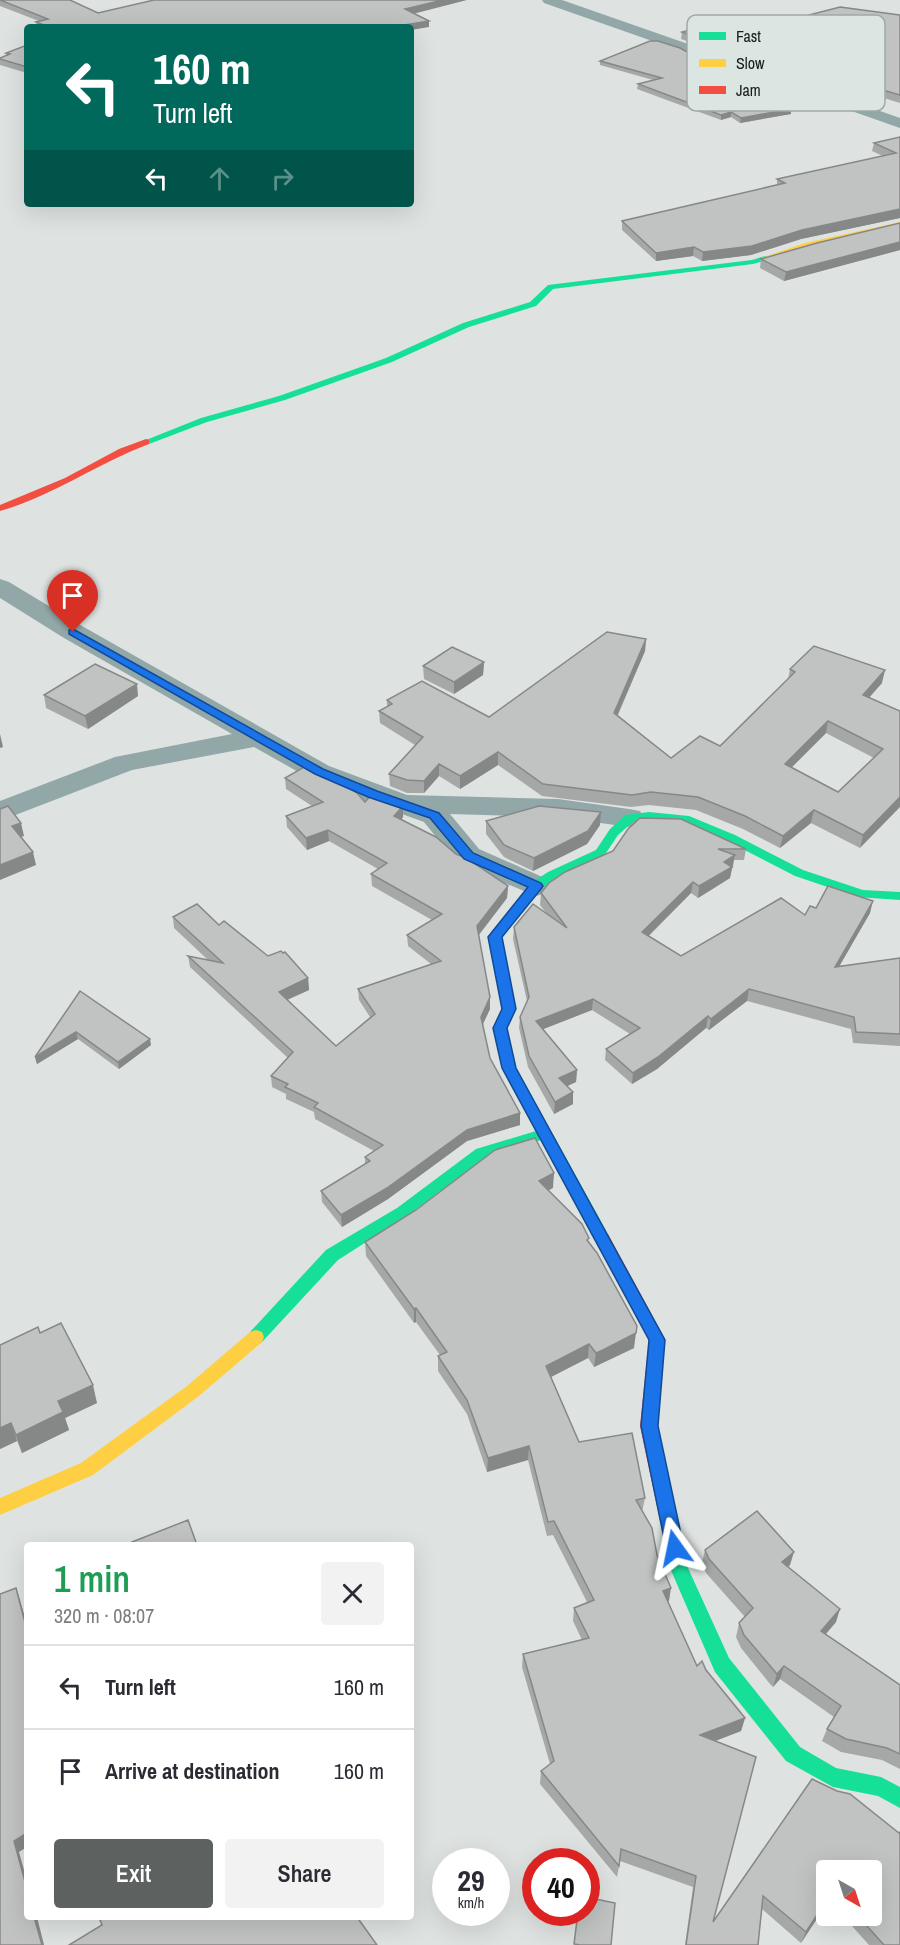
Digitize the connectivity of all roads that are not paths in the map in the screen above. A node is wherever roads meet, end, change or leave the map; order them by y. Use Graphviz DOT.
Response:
graph roads {
  1 [pos="549,0"];
  2 [pos="687,48"];
  3 [pos="866,111"];
  4 [pos="900,123"];
  5 [pos="900,224"];
  6 [pos="0,508"];
  7 [pos="0,587"];
  8 [pos="256,738"];
  9 [pos="373,794"];
  10 [pos="0,812"];
  11 [pos="629,818"];
  12 [pos="536,886"];
  13 [pos="900,896"];
  14 [pos="543,1134"];
  15 [pos="0,1507"];
  16 [pos="900,1798"];
  1 -- 2 [label="street"];
  3 -- 4 [label="street"];
  5 -- 6 [label="street"];
  7 -- 8 [label="street"];
  8 -- 9 [label="street"];
  8 -- 10 [label="street"];
  9 -- 11 [label="street"];
  9 -- 12 [label="street"];
  11 -- 12 [label="street"];
  11 -- 13 [label="street"];
  12 -- 14 [label="street"];
  14 -- 15 [label="street"];
  14 -- 16 [label="street"];
}
